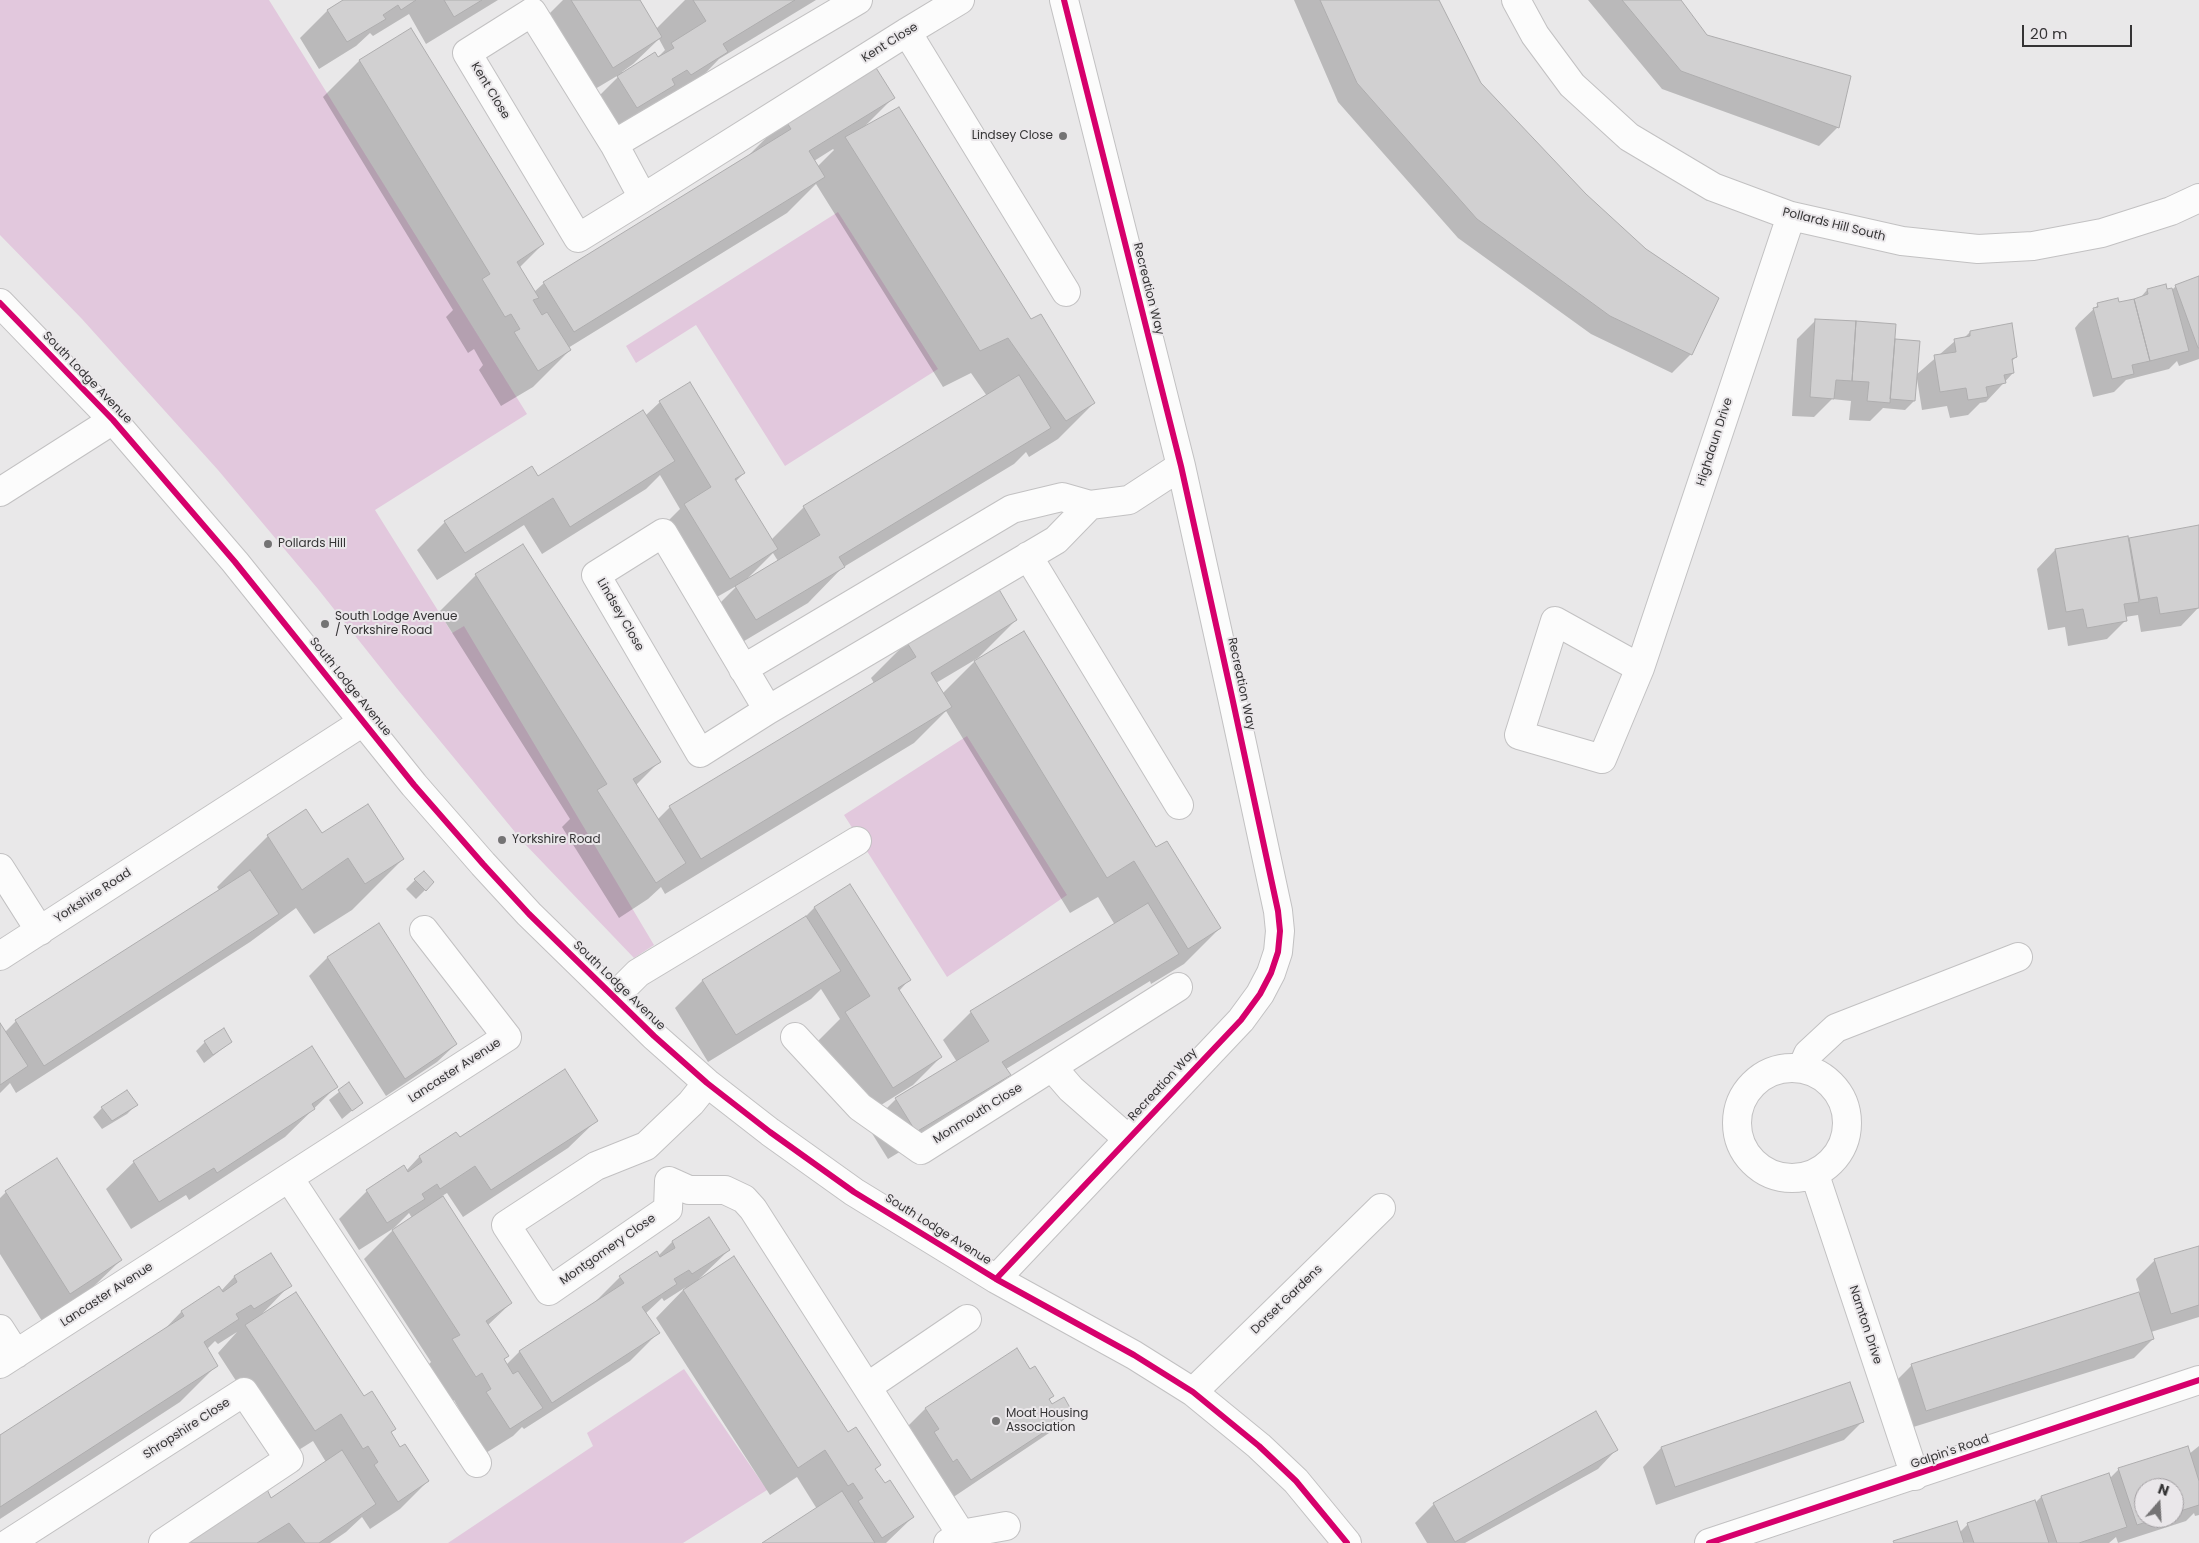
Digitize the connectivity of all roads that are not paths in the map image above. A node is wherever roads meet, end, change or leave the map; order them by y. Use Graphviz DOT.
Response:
graph roads {
  1 [pos="858,0"];
  2 [pos="960,0"];
  3 [pos="1064,0"];
  4 [pos="1516,0"];
  5 [pos="907,32"];
  6 [pos="614,144"];
  7 [pos="643,198"];
  8 [pos="2199,198"];
  9 [pos="1791,216"];
  10 [pos="1066,292"];
  11 [pos="0,303"];
  12 [pos="113,420"];
  13 [pos="1181,466"];
  14 [pos="0,492"];
  15 [pos="1090,505"];
  16 [pos="1028,556"];
  17 [pos="1640,668"];
  18 [pos="743,669"];
  19 [pos="768,710"];
  20 [pos="363,722"];
  21 [pos="1179,805"];
  22 [pos="857,841"];
  23 [pos="0,868"];
  24 [pos="424,930"];
  25 [pos="40,931"];
  26 [pos="0,956"];
  27 [pos="2018,957"];
  28 [pos="1178,987"];
  29 [pos="614,997"];
  30 [pos="795,1037"];
  31 [pos="1052,1067"];
  32 [pos="1802,1068"];
  33 [pos="707,1083"];
  34 [pos="1128,1139"];
  35 [pos="646,1146"];
  36 [pos="1814,1175"];
  37 [pos="289,1178"];
  38 [pos="669,1181"];
  39 [pos="1381,1208"];
  40 [pos="996,1279"];
  41 [pos="967,1320"];
  42 [pos="0,1329"];
  43 [pos="8,1359"];
  44 [pos="2199,1380"];
  45 [pos="867,1386"];
  46 [pos="1193,1392"];
  47 [pos="476,1463"];
  48 [pos="1915,1476"];
  49 [pos="1006,1526"];
  50 [pos="1750,1537"];
  51 [pos="955,1539"];
  52 [pos="9,1543"];
  53 [pos="163,1543"];
  54 [pos="1347,1543"];
  55 [pos="1709,1543"];
  1 -- 6 [label="street"];
  2 -- 5 [label="street, Kent Close"];
  3 -- 13 [label="street, Recreation Way"];
  4 -- 9 [label="street, Pollards Hill South"];
  5 -- 7 [label="street, Kent Close"];
  5 -- 10 [label="street"];
  6 -- 7 [label="street, Kent Close"];
  6 -- 7 [label="street, Kent Close"];
  8 -- 9 [label="street, Pollards Hill South"];
  9 -- 17 [label="street, Highdaun Drive"];
  11 -- 12 [label="street, South Lodge Avenue"];
  12 -- 14 [label="street"];
  12 -- 20 [label="street, South Lodge Avenue"];
  13 -- 15 [label="street"];
  13 -- 34 [label="street, Recreation Way"];
  15 -- 16 [label="street, Lindsey Close"];
  15 -- 18 [label="street"];
  16 -- 19 [label="street, Lindsey Close"];
  16 -- 21 [label="street"];
  17 -- 17 [label="street, Highdaun Drive"];
  18 -- 19 [label="street, Lindsey Close"];
  18 -- 19 [label="street, Lindsey Close"];
  20 -- 25 [label="street, Yorkshire Road"];
  20 -- 29 [label="street, South Lodge Avenue"];
  22 -- 29 [label="street"];
  23 -- 25 [label="street"];
  24 -- 37 [label="street, Lancaster Avenue"];
  25 -- 26 [label="street, Yorkshire Road"];
  27 -- 32 [label="street"];
  28 -- 31 [label="street, Monmouth Close"];
  29 -- 33 [label="street, South Lodge Avenue"];
  30 -- 31 [label="street, Monmouth Close"];
  31 -- 34 [label="street"];
  32 -- 36 [label="street"];
  32 -- 36 [label="street"];
  33 -- 35 [label="street, Montgomery Close"];
  33 -- 40 [label="street, South Lodge Avenue"];
  34 -- 40 [label="street, Recreation Way"];
  35 -- 38 [label="street"];
  35 -- 38 [label="street, Montgomery Close"];
  36 -- 48 [label="street, Namton Drive"];
  37 -- 43 [label="street, Lancaster Avenue"];
  37 -- 47 [label="street"];
  38 -- 45 [label="street"];
  39 -- 46 [label="street, Dorset Gardens"];
  40 -- 46 [label="street, South Lodge Avenue"];
  41 -- 45 [label="street"];
  42 -- 43 [label="street"];
  44 -- 48 [label="street, Galpin's Road"];
  45 -- 51 [label="street"];
  46 -- 54 [label="street, South Lodge Avenue"];
  48 -- 50 [label="street, Galpin's Road"];
  49 -- 51 [label="street"];
  50 -- 55 [label="street, Galpin's Road"];
  52 -- 53 [label="street, Shropshire Close"];
}
